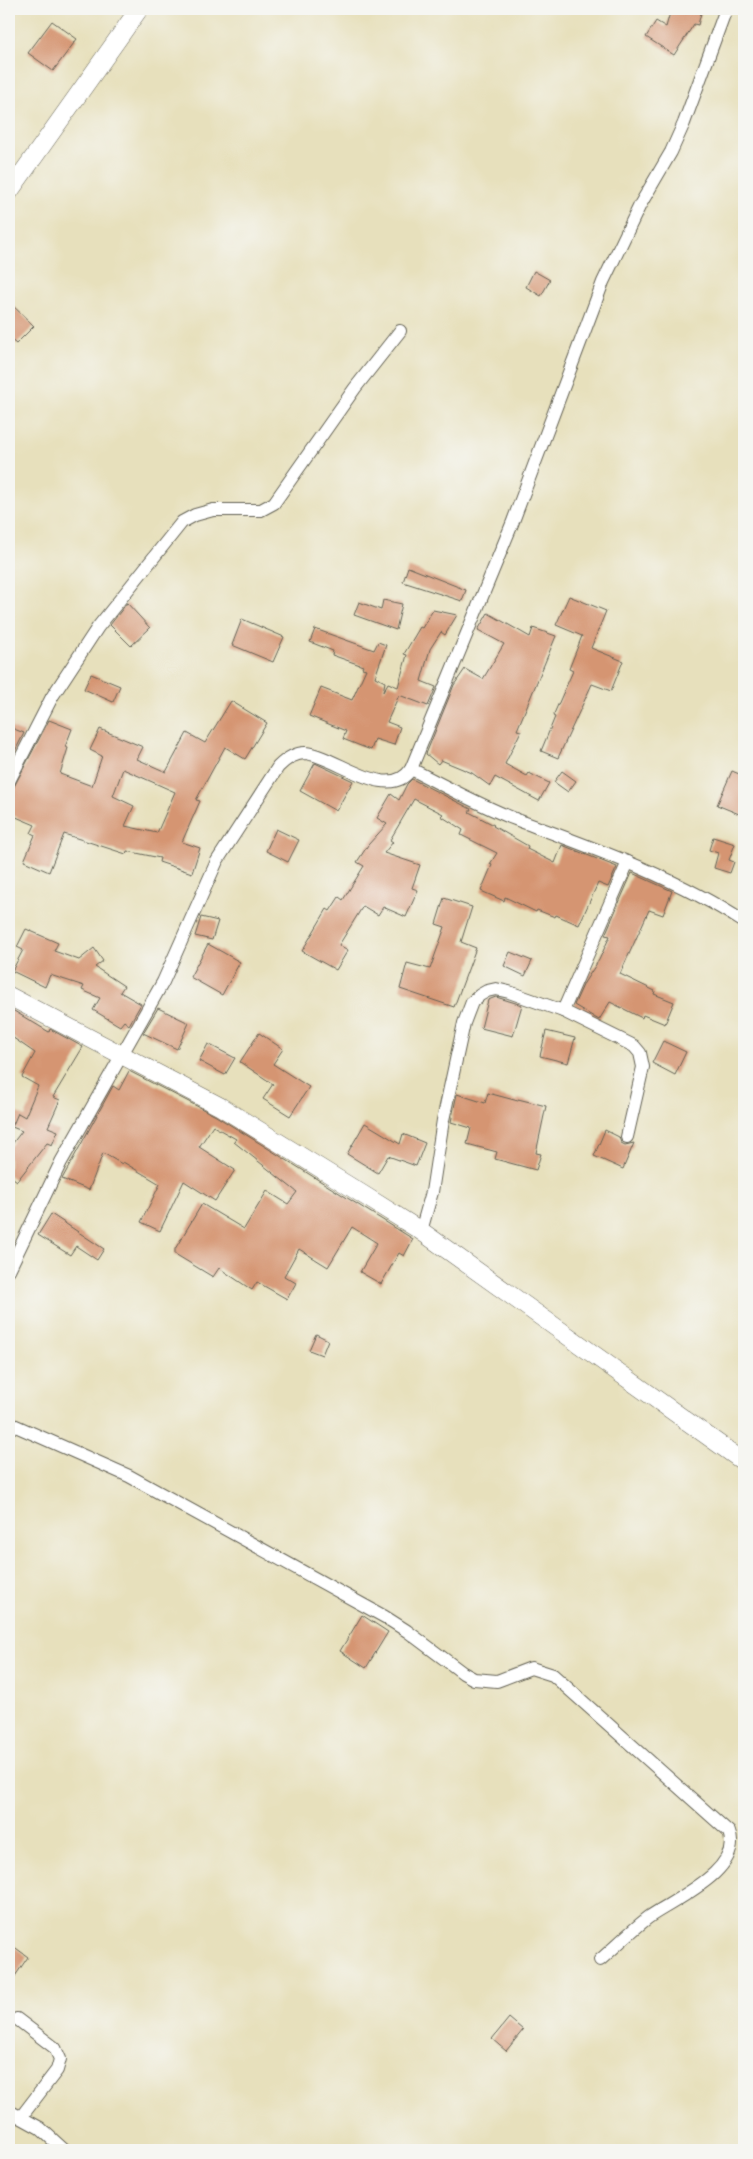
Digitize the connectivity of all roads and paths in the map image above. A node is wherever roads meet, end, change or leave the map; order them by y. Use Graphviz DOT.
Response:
graph roads {
  1 [pos="139,9"];
  2 [pos="726,9"];
  3 [pos="9,192"];
  4 [pos="400,331"];
  5 [pos="411,769"];
  6 [pos="9,781"];
  7 [pos="628,862"];
  8 [pos="744,922"];
  9 [pos="9,996"];
  10 [pos="564,1011"];
  11 [pos="122,1056"];
  12 [pos="627,1137"];
  13 [pos="421,1231"];
  14 [pos="9,1270"];
  15 [pos="9,1423"];
  16 [pos="744,1462"];
  17 [pos="600,1960"];
  18 [pos="17,2019"];
  19 [pos="9,2111"];
  20 [pos="21,2118"];
  21 [pos="64,2150"];
  1 -- 3 [label="street"];
  2 -- 5 [label="street"];
  4 -- 6 [label="street"];
  5 -- 7 [label="street"];
  5 -- 11 [label="street"];
  7 -- 8 [label="street"];
  7 -- 10 [label="street"];
  9 -- 11 [label="street"];
  10 -- 12 [label="street"];
  10 -- 13 [label="street"];
  11 -- 13 [label="street"];
  11 -- 14 [label="street"];
  13 -- 16 [label="street"];
  15 -- 17 [label="street"];
  18 -- 20 [label="street"];
  19 -- 20 [label="street"];
  20 -- 21 [label="street"];
}
